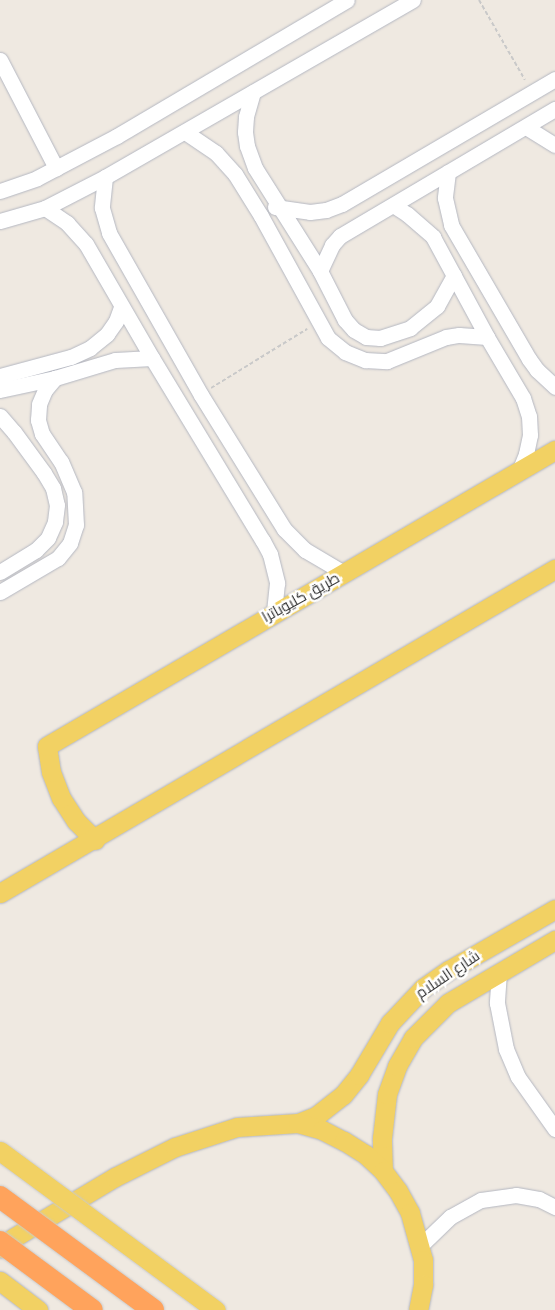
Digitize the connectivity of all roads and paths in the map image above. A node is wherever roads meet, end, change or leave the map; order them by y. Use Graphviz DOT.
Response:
graph roads {
  1 [pos="347,0"];
  2 [pos="414,0"];
  3 [pos="479,0"];
  4 [pos="0,60"];
  5 [pos="555,79"];
  6 [pos="253,92"];
  7 [pos="532,93"];
  8 [pos="555,109"];
  9 [pos="526,127"];
  10 [pos="185,132"];
  11 [pos="555,145"];
  12 [pos="56,168"];
  13 [pos="448,172"];
  14 [pos="105,177"];
  15 [pos="0,191"];
  16 [pos="392,205"];
  17 [pos="278,206"];
  18 [pos="45,208"];
  19 [pos="261,216"];
  20 [pos="0,220"];
  21 [pos="452,225"];
  22 [pos="432,237"];
  23 [pos="114,241"];
  24 [pos="92,256"];
  25 [pos="320,271"];
  26 [pos="454,275"];
  27 [pos="121,307"];
  28 [pos="319,322"];
  29 [pos="487,337"];
  30 [pos="90,348"];
  31 [pos="152,358"];
  32 [pos="97,364"];
  33 [pos="0,376"];
  34 [pos="55,378"];
  35 [pos="555,387"];
  36 [pos="0,390"];
  37 [pos="201,395"];
  38 [pos="0,416"];
  39 [pos="555,450"];
  40 [pos="519,471"];
  41 [pos="284,528"];
  42 [pos="263,541"];
  43 [pos="555,569"];
  44 [pos="0,572"];
  45 [pos="344,574"];
  46 [pos="0,592"];
  47 [pos="274,612"];
  48 [pos="95,840"];
  49 [pos="0,893"];
  50 [pos="555,909"];
  51 [pos="555,940"];
  52 [pos="499,972"];
  53 [pos="298,1124"];
  54 [pos="555,1128"];
  55 [pos="0,1151"];
  56 [pos="383,1171"];
  57 [pos="0,1197"];
  58 [pos="555,1207"];
  59 [pos="0,1242"];
  60 [pos="420,1246"];
  61 [pos="0,1248"];
  62 [pos="0,1281"];
  63 [pos="38,1310"];
  64 [pos="92,1310"];
  65 [pos="153,1310"];
  66 [pos="216,1310"];
  67 [pos="418,1310"];
  1 -- 12 [label="street"];
  2 -- 6 [label="street"];
  3 -- 7 [label="path"];
  4 -- 12 [label="street"];
  5 -- 7 [label="street"];
  6 -- 10 [label="street"];
  6 -- 17 [label="street"];
  7 -- 17 [label="street"];
  8 -- 9 [label="street"];
  9 -- 11 [label="street"];
  9 -- 13 [label="street"];
  10 -- 14 [label="street"];
  10 -- 19 [label="street"];
  12 -- 15 [label="street"];
  13 -- 16 [label="street"];
  13 -- 21 [label="street"];
  14 -- 18 [label="street"];
  14 -- 23 [label="street"];
  16 -- 22 [label="street"];
  16 -- 25 [label="street"];
  17 -- 19 [label="street"];
  17 -- 25 [label="street"];
  18 -- 20 [label="street"];
  18 -- 24 [label="street"];
  19 -- 28 [label="street"];
  21 -- 22 [label="street"];
  21 -- 35 [label="street"];
  22 -- 26 [label="street"];
  23 -- 24 [label="street"];
  23 -- 37 [label="street"];
  24 -- 27 [label="street"];
  25 -- 26 [label="street"];
  26 -- 29 [label="street"];
  27 -- 30 [label="street"];
  27 -- 31 [label="street"];
  28 -- 29 [label="street"];
  28 -- 37 [label="path"];
  29 -- 40 [label="street"];
  30 -- 32 [label="street"];
  30 -- 33 [label="street"];
  31 -- 32 [label="street"];
  31 -- 42 [label="street"];
  32 -- 34 [label="street"];
  34 -- 36 [label="street"];
  34 -- 46 [label="street"];
  37 -- 41 [label="street"];
  38 -- 44 [label="street"];
  39 -- 40 [label="main road, طريق كليوباترا"];
  40 -- 45 [label="main road, طريق كليوباترا"];
  41 -- 42 [label="street"];
  41 -- 45 [label="street"];
  42 -- 47 [label="street"];
  43 -- 48 [label="main road"];
  45 -- 47 [label="main road, طريق كليوباترا"];
  47 -- 48 [label="main road, طريق كليوباترا"];
  48 -- 49 [label="main road"];
  50 -- 53 [label="main road, شارع السلام"];
  51 -- 52 [label="main road, شارع السلام"];
  52 -- 54 [label="street"];
  52 -- 56 [label="main road, شارع السلام"];
  53 -- 56 [label="main road"];
  53 -- 61 [label="main road"];
  55 -- 66 [label="main road, bridge"];
  56 -- 60 [label="main road"];
  57 -- 65 [label="highway, bridge"];
  58 -- 60 [label="street"];
  59 -- 64 [label="highway, bridge"];
  60 -- 67 [label="main road"];
  62 -- 63 [label="main road"];
}
